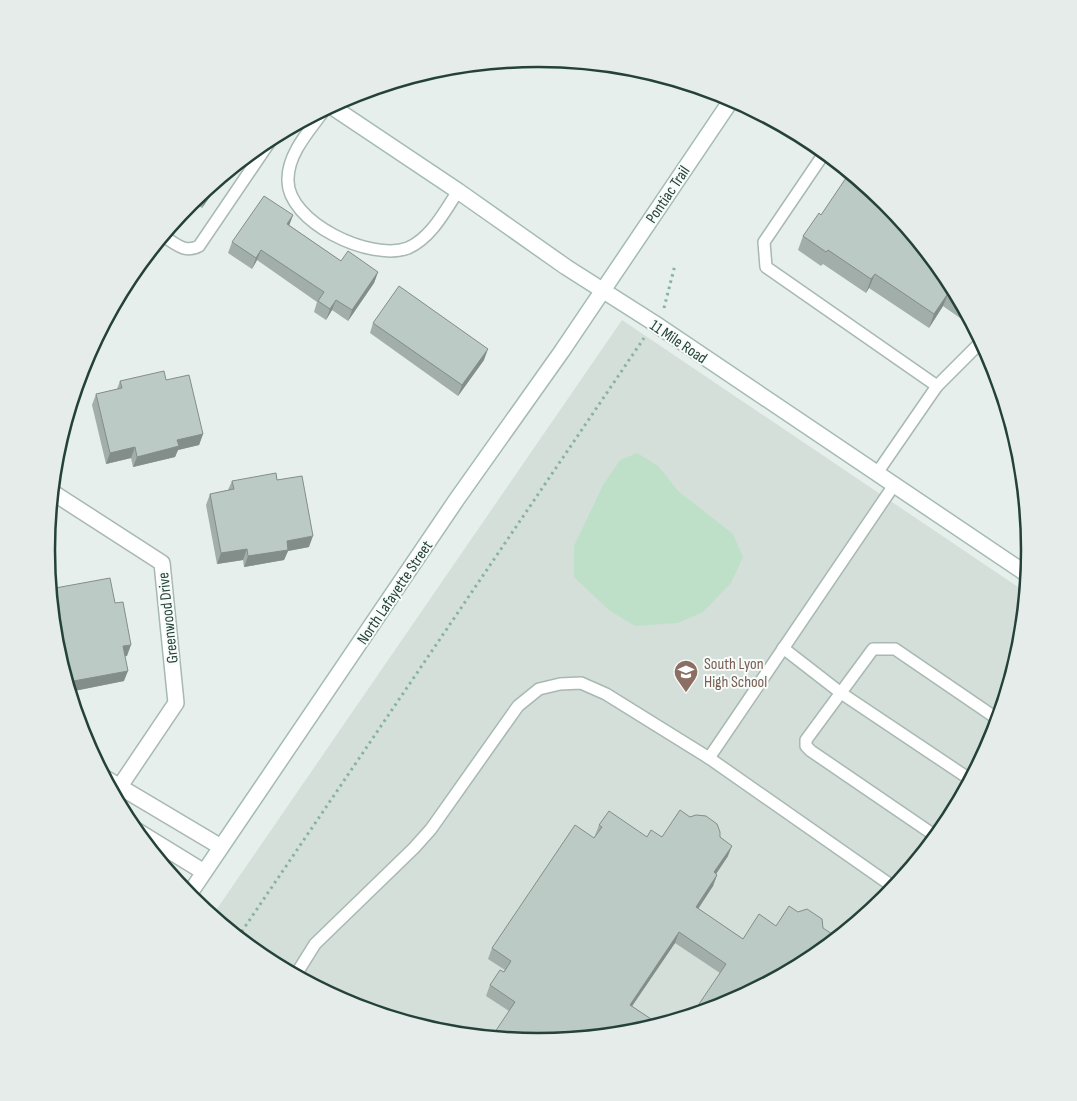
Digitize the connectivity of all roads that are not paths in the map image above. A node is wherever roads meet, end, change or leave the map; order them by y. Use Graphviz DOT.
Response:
graph roads {
  1 [pos="727,105"];
  2 [pos="338,111"];
  3 [pos="316,122"];
  4 [pos="261,154"];
  5 [pos="821,159"];
  6 [pos="458,191"];
  7 [pos="169,240"];
  8 [pos="602,290"];
  9 [pos="976,347"];
  10 [pos="937,386"];
  11 [pos="877,473"];
  12 [pos="894,485"];
  13 [pos="58,496"];
  14 [pos="1021,571"];
  15 [pos="783,648"];
  16 [pos="841,693"];
  17 [pos="993,716"];
  18 [pos="709,758"];
  19 [pos="965,776"];
  20 [pos="118,788"];
  21 [pos="120,792"];
  22 [pos="931,833"];
  23 [pos="151,839"];
  24 [pos="221,848"];
  25 [pos="204,872"];
  26 [pos="888,883"];
  27 [pos="193,888"];
  28 [pos="299,970"];
  1 -- 8 [label="street, Pontiac Trail"];
  2 -- 6 [label="street, 11 Mile Road"];
  3 -- 6 [label="lane"];
  4 -- 7 [label="lane"];
  5 -- 10 [label="lane"];
  6 -- 8 [label="street, 11 Mile Road"];
  8 -- 11 [label="street, 11 Mile Road"];
  8 -- 24 [label="street, North Lafayette Street"];
  9 -- 10 [label="lane"];
  10 -- 11 [label="lane"];
  11 -- 12 [label="street, 11 Mile Road"];
  12 -- 14 [label="street, 11 Mile Road"];
  12 -- 15 [label="lane"];
  13 -- 20 [label="street, Greenwood Drive"];
  15 -- 16 [label="lane"];
  15 -- 18 [label="lane"];
  16 -- 17 [label="lane"];
  16 -- 19 [label="lane"];
  16 -- 22 [label="lane"];
  18 -- 26 [label="lane"];
  18 -- 28 [label="lane"];
  21 -- 24 [label="street"];
  23 -- 25 [label="street"];
  24 -- 25 [label="street, North Lafayette Street"];
  25 -- 27 [label="street, North Lafayette Street"];
}
